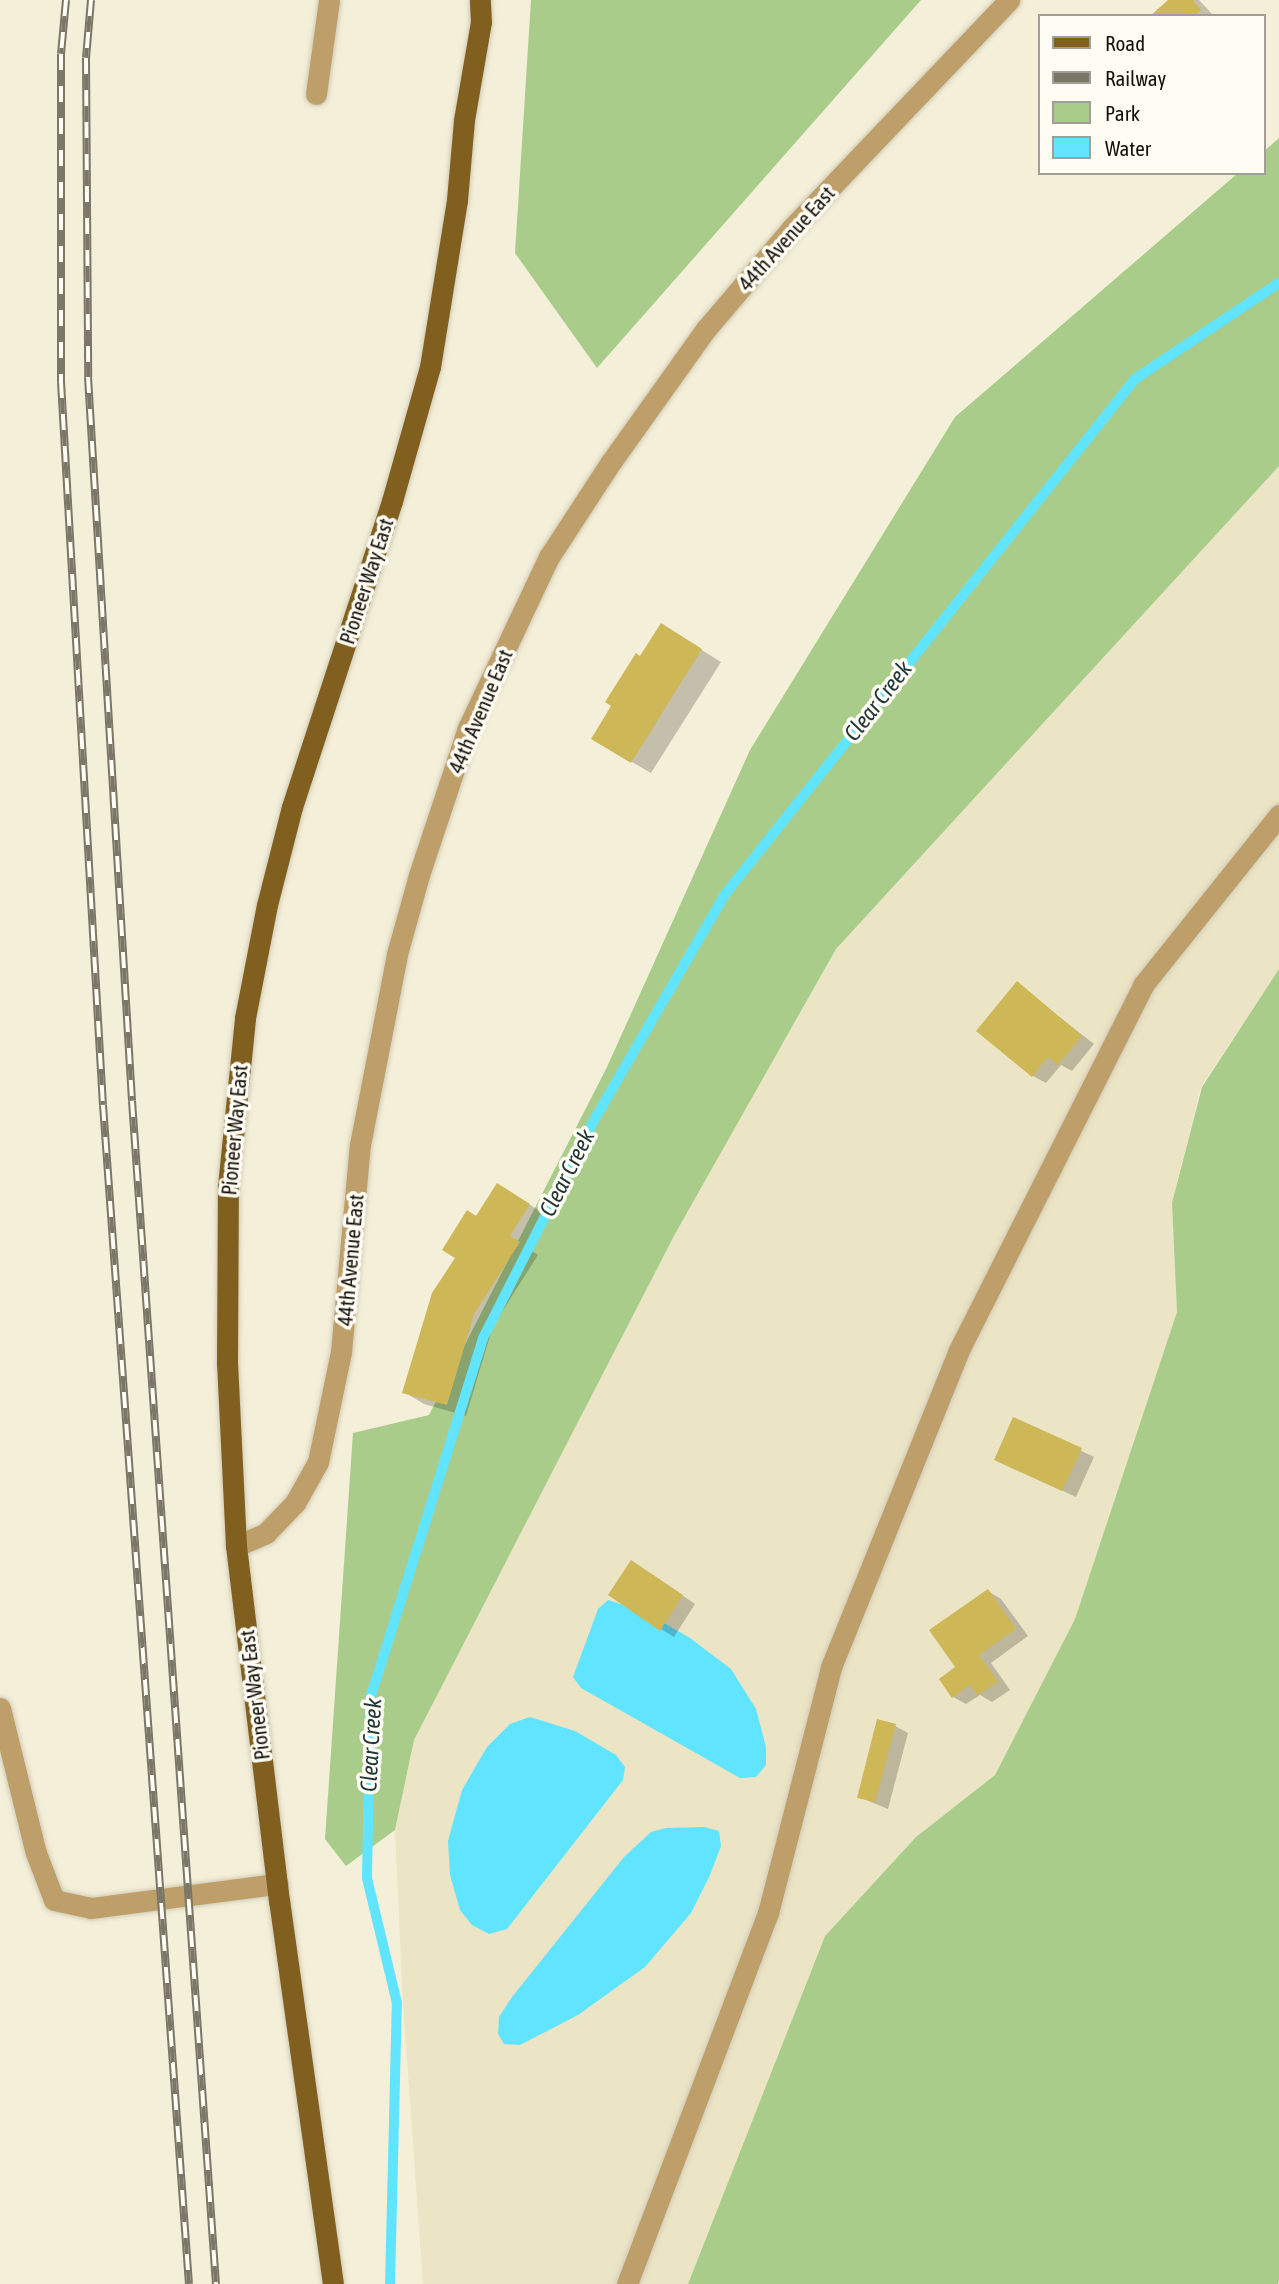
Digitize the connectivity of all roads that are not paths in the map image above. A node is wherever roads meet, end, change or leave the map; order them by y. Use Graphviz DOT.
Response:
graph roads {
  1 [pos="329,0"];
  2 [pos="480,0"];
  3 [pos="1009,0"];
  4 [pos="316,94"];
  5 [pos="1279,815"];
  6 [pos="236,1545"];
  7 [pos="0,1708"];
  8 [pos="277,1884"];
  9 [pos="334,2284"];
  10 [pos="627,2284"];
  1 -- 4 [label="street"];
  2 -- 6 [label="main road, Pioneer Way East"];
  3 -- 6 [label="street, 44th Avenue East"];
  5 -- 10 [label="street"];
  6 -- 8 [label="main road, Pioneer Way East"];
  7 -- 8 [label="street"];
  8 -- 9 [label="main road, Pioneer Way East"];
}
